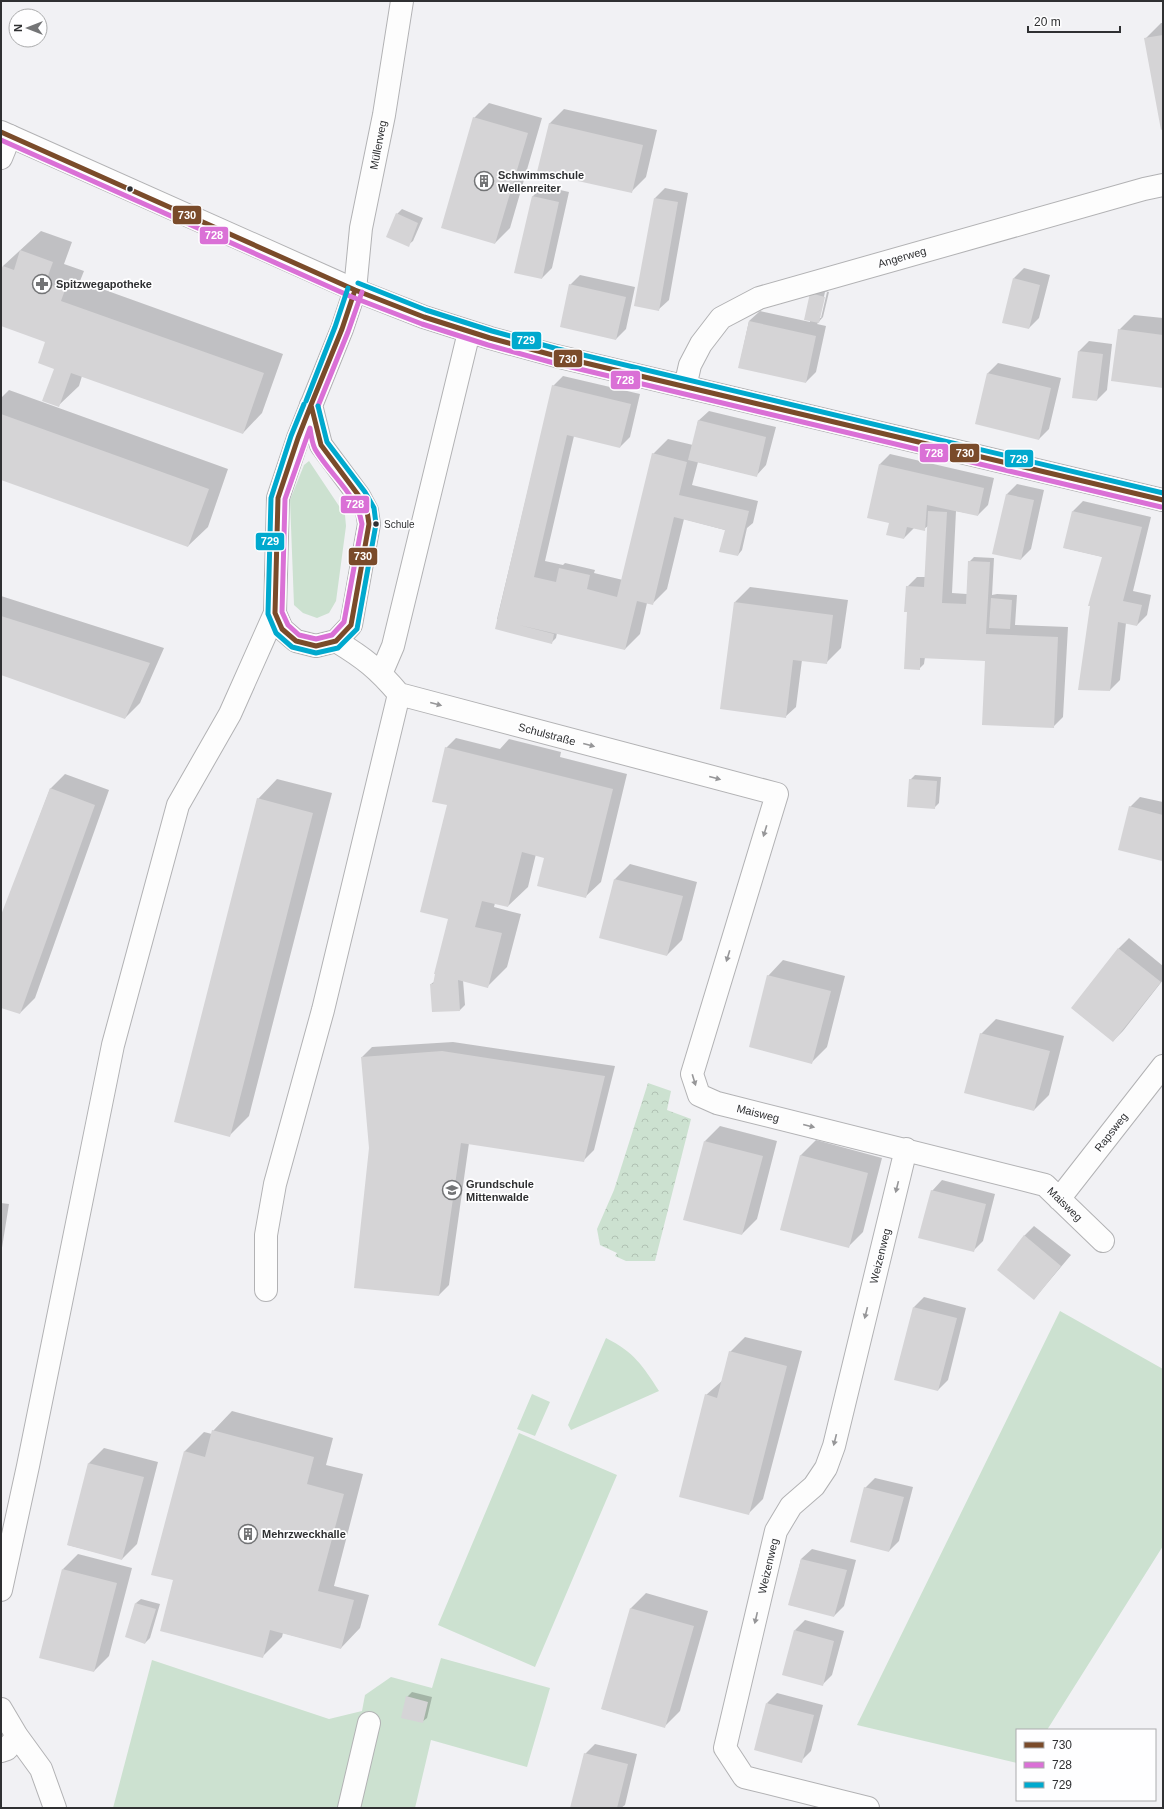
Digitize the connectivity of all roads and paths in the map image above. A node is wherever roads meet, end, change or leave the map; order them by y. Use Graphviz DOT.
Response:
graph roads {
  1 [pos="402,1"];
  2 [pos="5,134"];
  3 [pos="1,158"];
  4 [pos="1163,185"];
  5 [pos="355,290"];
  6 [pos="469,332"];
  7 [pos="685,387"];
  8 [pos="311,405"];
  9 [pos="1163,500"];
  10 [pos="275,613"];
  11 [pos="336,641"];
  12 [pos="381,674"];
  13 [pos="398,694"];
  14 [pos="777,794"];
  15 [pos="1163,1066"];
  16 [pos="906,1149"];
  17 [pos="1059,1198"];
  18 [pos="1103,1241"];
  19 [pos="266,1290"];
  20 [pos="1,1590"];
  21 [pos="1,1709"];
  22 [pos="369,1722"];
  23 [pos="17,1736"];
  24 [pos="1,1751"];
  25 [pos="55,1808"];
  26 [pos="349,1808"];
  27 [pos="868,1808"];
  1 -- 5 [label="street, Müllerweg"];
  2 -- 3 [label="street"];
  2 -- 5 [label="street"];
  4 -- 7 [label="street, Angerweg"];
  5 -- 6 [label="street"];
  5 -- 8 [label="street"];
  6 -- 7 [label="street"];
  6 -- 12 [label="street"];
  7 -- 9 [label="street"];
  8 -- 10 [label="street"];
  8 -- 11 [label="street"];
  10 -- 11 [label="street"];
  10 -- 20 [label="street"];
  11 -- 12 [label="street"];
  12 -- 13 [label="street"];
  13 -- 14 [label="street, Schulstraße, one-way"];
  13 -- 19 [label="street"];
  14 -- 16 [label="street, Maisweg, one-way"];
  15 -- 17 [label="street, Rapsweg"];
  16 -- 17 [label="street, Maisweg"];
  16 -- 27 [label="street, Weizenweg, one-way"];
  17 -- 18 [label="street, Maisweg"];
  21 -- 23 [label="street"];
  22 -- 26 [label="street"];
  23 -- 24 [label="street"];
  23 -- 25 [label="street"];
}
